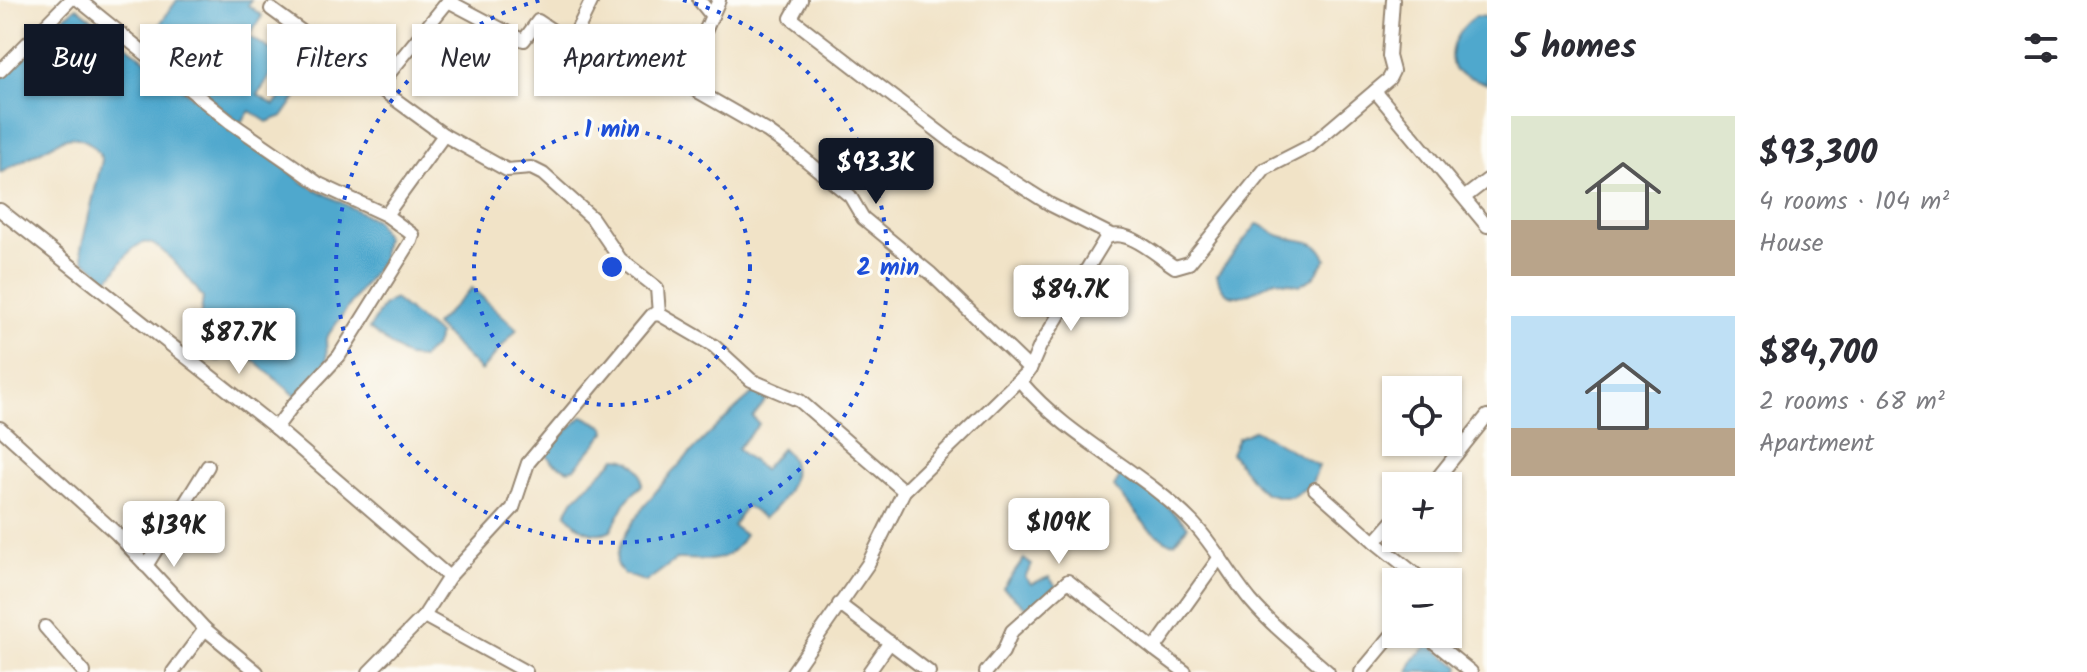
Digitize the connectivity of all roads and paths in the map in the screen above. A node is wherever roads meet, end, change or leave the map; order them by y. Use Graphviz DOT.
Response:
graph roads {
  1 [pos="70,0"];
  2 [pos="79,0"];
  3 [pos="448,0"];
  4 [pos="592,0"];
  5 [pos="699,0"];
  6 [pos="719,0"];
  7 [pos="801,0"];
  8 [pos="1393,0"];
  9 [pos="271,9"];
  10 [pos="712,16"];
  11 [pos="292,24"];
  12 [pos="396,65"];
  13 [pos="0,71"];
  14 [pos="1375,91"];
  15 [pos="390,96"];
  16 [pos="444,135"];
  17 [pos="1487,180"];
  18 [pos="1465,197"];
  19 [pos="0,210"];
  20 [pos="386,215"];
  21 [pos="1487,226"];
  22 [pos="1111,235"];
  23 [pos="659,314"];
  24 [pos="1030,369"];
  25 [pos="1487,416"];
  26 [pos="0,428"];
  27 [pos="276,428"];
  28 [pos="208,466"];
  29 [pos="1442,472"];
  30 [pos="1315,489"];
  31 [pos="904,491"];
  32 [pos="1382,534"];
  33 [pos="1375,542"];
  34 [pos="1220,557"];
  35 [pos="146,566"];
  36 [pos="1408,568"];
  37 [pos="449,577"];
  38 [pos="839,604"];
  39 [pos="424,616"];
  40 [pos="45,627"];
  41 [pos="205,629"];
  42 [pos="890,642"];
  43 [pos="1382,647"];
  44 [pos="1441,648"];
  45 [pos="1154,649"];
  46 [pos="1177,670"];
  47 [pos="84,672"];
  48 [pos="173,672"];
  49 [pos="257,672"];
  50 [pos="369,672"];
  51 [pos="526,672"];
  52 [pos="793,672"];
  53 [pos="869,672"];
  54 [pos="929,672"];
  55 [pos="986,672"];
  56 [pos="1328,672"];
  57 [pos="1361,672"];
  58 [pos="1471,672"];
  1 -- 13 [label="street"];
  2 -- 20 [label="street"];
  3 -- 4 [label="street"];
  3 -- 12 [label="street"];
  5 -- 10 [label="street"];
  6 -- 10 [label="street"];
  7 -- 22 [label="street"];
  8 -- 14 [label="street"];
  9 -- 11 [label="street"];
  10 -- 24 [label="street"];
  14 -- 18 [label="street"];
  14 -- 22 [label="street"];
  15 -- 16 [label="street"];
  16 -- 20 [label="street"];
  16 -- 23 [label="street"];
  17 -- 18 [label="street"];
  18 -- 21 [label="street"];
  19 -- 27 [label="street"];
  20 -- 27 [label="street"];
  22 -- 24 [label="street"];
  23 -- 31 [label="street"];
  23 -- 37 [label="street"];
  24 -- 31 [label="street"];
  24 -- 34 [label="street"];
  25 -- 29 [label="street"];
  26 -- 35 [label="street"];
  27 -- 37 [label="street"];
  28 -- 35 [label="street"];
  30 -- 33 [label="street"];
  31 -- 38 [label="street"];
  32 -- 33 [label="street"];
  33 -- 36 [label="street"];
  34 -- 45 [label="street"];
  34 -- 56 [label="street"];
  35 -- 41 [label="street"];
  37 -- 39 [label="street"];
  38 -- 42 [label="street"];
  38 -- 52 [label="street"];
  39 -- 50 [label="street"];
  39 -- 51 [label="street"];
  40 -- 47 [label="street"];
  41 -- 48 [label="street"];
  41 -- 49 [label="street"];
  42 -- 53 [label="street"];
  42 -- 54 [label="street"];
  43 -- 57 [label="street"];
  44 -- 58 [label="street"];
  45 -- 46 [label="street"];
  45 -- 55 [label="street"];
}
